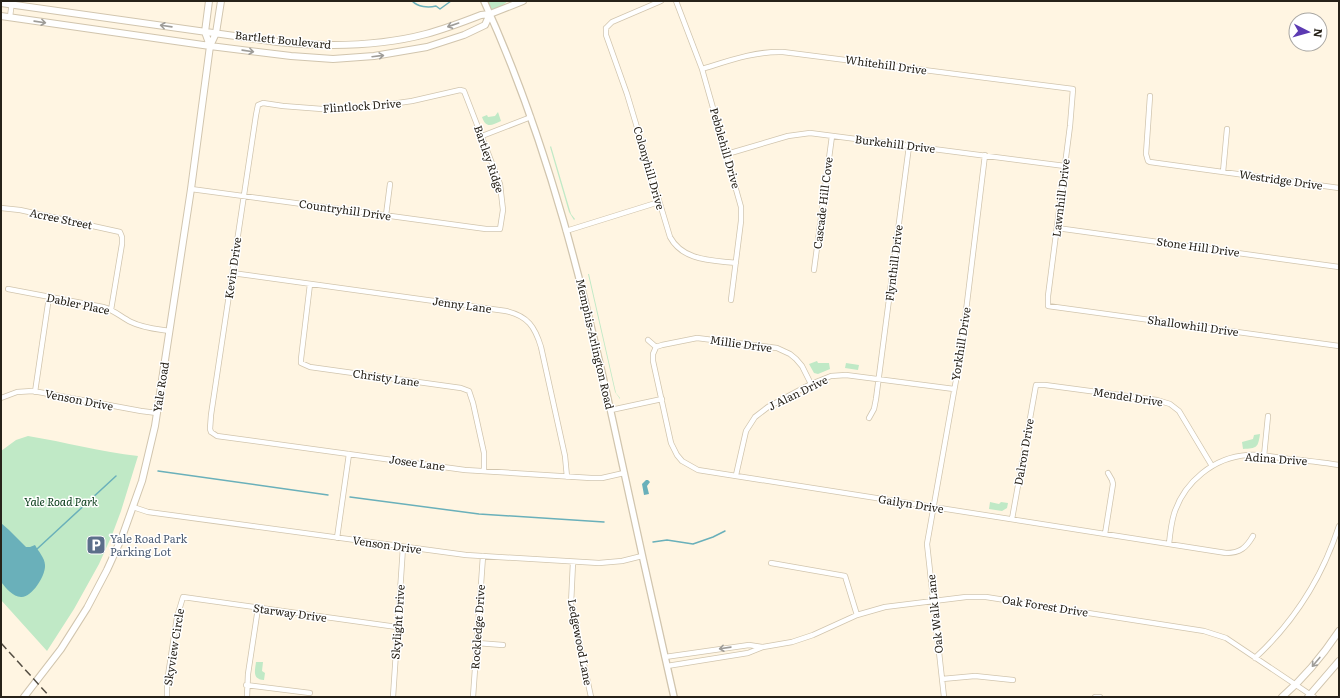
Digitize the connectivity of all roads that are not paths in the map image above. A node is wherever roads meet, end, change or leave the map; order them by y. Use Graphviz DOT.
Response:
graph roads {
  1 [pos="209,1"];
  2 [pos="221,1"];
  3 [pos="484,1"];
  4 [pos="523,1"];
  5 [pos="661,1"];
  6 [pos="676,1"];
  7 [pos="1,3"];
  8 [pos="12,3"];
  9 [pos="490,14"];
  10 [pos="1,16"];
  11 [pos="98,16"];
  12 [pos="10,17"];
  13 [pos="96,30"];
  14 [pos="205,32"];
  15 [pos="216,32"];
  16 [pos="356,45"];
  17 [pos="210,46"];
  18 [pos="357,58"];
  19 [pos="702,69"];
  20 [pos="1073,89"];
  21 [pos="464,91"];
  22 [pos="1150,96"];
  23 [pos="259,104"];
  24 [pos="531,117"];
  25 [pos="1227,129"];
  26 [pos="482,136"];
  27 [pos="832,136"];
  28 [pos="909,146"];
  29 [pos="727,154"];
  30 [pos="985,155"];
  31 [pos="1064,166"];
  32 [pos="1223,172"];
  33 [pos="390,184"];
  34 [pos="1339,188"];
  35 [pos="190,189"];
  36 [pos="244,196"];
  37 [pos="659,202"];
  38 [pos="1,208"];
  39 [pos="386,215"];
  40 [pos="1057,228"];
  41 [pos="500,229"];
  42 [pos="566,231"];
  43 [pos="736,263"];
  44 [pos="1339,267"];
  45 [pos="814,270"];
  46 [pos="232,274"];
  47 [pos="310,284"];
  48 [pos="8,289"];
  49 [pos="49,297"];
  50 [pos="731,300"];
  51 [pos="1048,306"];
  52 [pos="111,310"];
  53 [pos="169,331"];
  54 [pos="648,340"];
  55 [pos="1339,346"];
  56 [pos="656,348"];
  57 [pos="879,380"];
  58 [pos="811,384"];
  59 [pos="1036,385"];
  60 [pos="954,389"];
  61 [pos="35,392"];
  62 [pos="1,398"];
  63 [pos="662,399"];
  64 [pos="610,410"];
  65 [pos="157,413"];
  66 [pos="1268,416"];
  67 [pos="870,418"];
  68 [pos="211,432"];
  69 [pos="348,454"];
  70 [pos="1264,456"];
  71 [pos="1339,465"];
  72 [pos="1212,466"];
  73 [pos="484,471"];
  74 [pos="624,473"];
  75 [pos="1108,473"];
  76 [pos="736,475"];
  77 [pos="567,477"];
  78 [pos="133,506"];
  79 [pos="935,508"];
  80 [pos="1012,519"];
  81 [pos="1339,526"];
  82 [pos="930,532"];
  83 [pos="1105,534"];
  84 [pos="1253,536"];
  85 [pos="337,538"];
  86 [pos="1169,544"];
  87 [pos="404,547"];
  88 [pos="484,556"];
  89 [pos="642,556"];
  90 [pos="573,562"];
  91 [pos="770,563"];
  92 [pos="183,597"];
  93 [pos="933,602"];
  94 [pos="258,608"];
  95 [pos="857,615"];
  96 [pos="397,627"];
  97 [pos="1339,631"];
  98 [pos="477,643"];
  99 [pos="503,645"];
  100 [pos="763,647"];
  101 [pos="665,657"];
  102 [pos="1255,658"];
  103 [pos="1339,661"];
  104 [pos="667,666"];
  105 [pos="942,679"];
  106 [pos="1013,680"];
  107 [pos="246,685"];
  108 [pos="1296,685"];
  109 [pos="310,693"];
  110 [pos="1095,696"];
  111 [pos="1311,696"];
  112 [pos="24,697"];
  113 [pos="167,697"];
  114 [pos="247,697"];
  115 [pos="392,697"];
  116 [pos="473,697"];
  117 [pos="591,697"];
  118 [pos="674,697"];
  119 [pos="944,697"];
  120 [pos="1100,697"];
  121 [pos="1282,697"];
  1 -- 14 [label="main road, Yale Road"];
  2 -- 15 [label="main road, Yale Road"];
  3 -- 9 [label="street, Memphis-Arlington Road"];
  4 -- 9 [label="main road"];
  5 -- 37 [label="street, Colonyhill Drive"];
  6 -- 19 [label="street, Pebblehill Drive"];
  7 -- 8 [label="main road, Bartlett Boulevard"];
  8 -- 11 [label="main road, Bartlett Boulevard"];
  8 -- 12 [label="street"];
  9 -- 16 [label="main road, Bartlett Boulevard, one-way"];
  18 -- 9 [label="main road, Bartlett Boulevard, one-way"];
  9 -- 24 [label="street, Memphis-Arlington Road"];
  10 -- 12 [label="main road, Bartlett Boulevard"];
  11 -- 13 [label="main road"];
  14 -- 11 [label="main road, Bartlett Boulevard, one-way"];
  12 -- 13 [label="main road, Bartlett Boulevard, one-way"];
  13 -- 17 [label="main road, Bartlett Boulevard"];
  14 -- 15 [label="main road, Bartlett Boulevard"];
  14 -- 17 [label="main road, Yale Road"];
  15 -- 16 [label="main road, Bartlett Boulevard"];
  15 -- 17 [label="main road, Yale Road"];
  16 -- 18 [label="main road"];
  17 -- 18 [label="main road, Bartlett Boulevard, one-way"];
  17 -- 35 [label="main road, Yale Road"];
  19 -- 20 [label="street, Whitehill Drive"];
  19 -- 29 [label="street, Pebblehill Drive"];
  20 -- 31 [label="street, Lawnhill Drive"];
  21 -- 23 [label="street, Flintlock Drive"];
  21 -- 26 [label="street, Bartley Ridge"];
  22 -- 32 [label="street, Westridge Drive"];
  23 -- 36 [label="street, Kevin Drive"];
  24 -- 26 [label="street"];
  24 -- 42 [label="street, Memphis-Arlington Road"];
  25 -- 32 [label="street"];
  26 -- 41 [label="street, Bartley Ridge"];
  27 -- 28 [label="street, Burkehill Drive"];
  27 -- 29 [label="street, Burkehill Drive"];
  27 -- 45 [label="street, Cascade Hill Cove"];
  28 -- 30 [label="street, Burkehill Drive"];
  28 -- 57 [label="street, Flynthill Drive"];
  29 -- 43 [label="street, Pebblehill Drive"];
  30 -- 31 [label="street, Burkehill Drive"];
  30 -- 60 [label="street, Yorkhill Drive"];
  31 -- 40 [label="street, Lawnhill Drive"];
  32 -- 34 [label="street, Westridge Drive"];
  33 -- 39 [label="street"];
  35 -- 36 [label="street, Countryhill Drive"];
  35 -- 53 [label="main road, Yale Road"];
  36 -- 39 [label="street, Countryhill Drive"];
  36 -- 46 [label="street, Kevin Drive"];
  37 -- 42 [label="street"];
  37 -- 43 [label="street, Colonyhill Drive"];
  38 -- 52 [label="street, Acree Street"];
  39 -- 41 [label="street, Countryhill Drive"];
  40 -- 44 [label="street, Stone Hill Drive"];
  40 -- 51 [label="street, Lawnhill Drive"];
  42 -- 64 [label="street, Memphis-Arlington Road"];
  43 -- 50 [label="street, Pebblehill Drive"];
  46 -- 47 [label="street, Jenny Lane"];
  46 -- 68 [label="street, Kevin Drive"];
  47 -- 73 [label="street, Christy Lane"];
  47 -- 77 [label="street, Jenny Lane"];
  48 -- 49 [label="street, Dabler Place"];
  49 -- 52 [label="street, Dabler Place"];
  49 -- 61 [label="street"];
  51 -- 55 [label="street, Shallowhill Drive"];
  52 -- 53 [label="street, Dabler Place"];
  53 -- 65 [label="main road, Yale Road"];
  54 -- 56 [label="street"];
  56 -- 58 [label="street, Millie Drive"];
  56 -- 63 [label="street, Gailyn Drive"];
  57 -- 58 [label="street, J Alan Drive"];
  57 -- 60 [label="street, J Alan Drive"];
  57 -- 67 [label="street, Flynthill Drive"];
  58 -- 76 [label="street, J Alan Drive"];
  59 -- 72 [label="street, Mendel Drive"];
  59 -- 80 [label="street, Dalron Drive"];
  60 -- 79 [label="street, Yorkhill Drive"];
  61 -- 62 [label="street, Venson Drive"];
  61 -- 65 [label="street, Venson Drive"];
  63 -- 64 [label="street"];
  63 -- 76 [label="street, Gailyn Drive"];
  64 -- 74 [label="street, Memphis-Arlington Road"];
  65 -- 78 [label="main road, Yale Road"];
  66 -- 70 [label="street"];
  68 -- 69 [label="street, Josee Lane"];
  69 -- 73 [label="street, Josee Lane"];
  69 -- 85 [label="street"];
  70 -- 71 [label="street, Adina Drive"];
  70 -- 72 [label="street, Adina Drive"];
  72 -- 86 [label="street, Adina Drive"];
  73 -- 77 [label="street, Josee Lane"];
  74 -- 77 [label="street, Josee Lane"];
  74 -- 89 [label="street, Memphis-Arlington Road"];
  75 -- 83 [label="street"];
  76 -- 79 [label="street, Gailyn Drive"];
  78 -- 85 [label="street, Venson Drive"];
  78 -- 112 [label="main road, Yale Road"];
  79 -- 80 [label="street, Gailyn Drive"];
  79 -- 82 [label="street, Yorkhill Drive"];
  80 -- 83 [label="street, Gailyn Drive"];
  81 -- 102 [label="street"];
  82 -- 93 [label="street, Oak Walk Lane"];
  83 -- 86 [label="street, Gailyn Drive"];
  84 -- 86 [label="street, Gailyn Drive"];
  85 -- 87 [label="street, Venson Drive"];
  87 -- 88 [label="street, Venson Drive"];
  87 -- 96 [label="street, Skylight Drive"];
  88 -- 90 [label="street, Venson Drive"];
  88 -- 98 [label="street, Rockledge Drive"];
  89 -- 90 [label="street, Venson Drive"];
  89 -- 101 [label="street, Memphis-Arlington Road"];
  90 -- 117 [label="street, Ledgewood Lane"];
  91 -- 95 [label="street"];
  92 -- 94 [label="street, Starway Drive"];
  92 -- 113 [label="street, Skyview Circle"];
  93 -- 95 [label="street, Oak Forest Drive"];
  93 -- 102 [label="street, Oak Forest Drive"];
  93 -- 105 [label="street, Oak Walk Lane"];
  94 -- 96 [label="street, Starway Drive"];
  94 -- 107 [label="street"];
  95 -- 100 [label="street, Oak Forest Drive"];
  96 -- 115 [label="street, Skylight Drive"];
  97 -- 108 [label="main road, one-way"];
  98 -- 99 [label="street"];
  98 -- 116 [label="street, Rockledge Drive"];
  100 -- 101 [label="street, Oak Forest Drive, one-way"];
  100 -- 104 [label="street, Oak Forest Drive"];
  101 -- 104 [label="street, Memphis-Arlington Road"];
  102 -- 108 [label="street, Oak Forest Drive"];
  103 -- 111 [label="main road"];
  104 -- 118 [label="street, Memphis-Arlington Road"];
  105 -- 106 [label="street"];
  105 -- 119 [label="street, Oak Walk Lane"];
  107 -- 109 [label="street"];
  107 -- 114 [label="street"];
  108 -- 111 [label="street, Oak Forest Drive"];
  108 -- 121 [label="main road"];
  110 -- 120 [label="street"];
}
